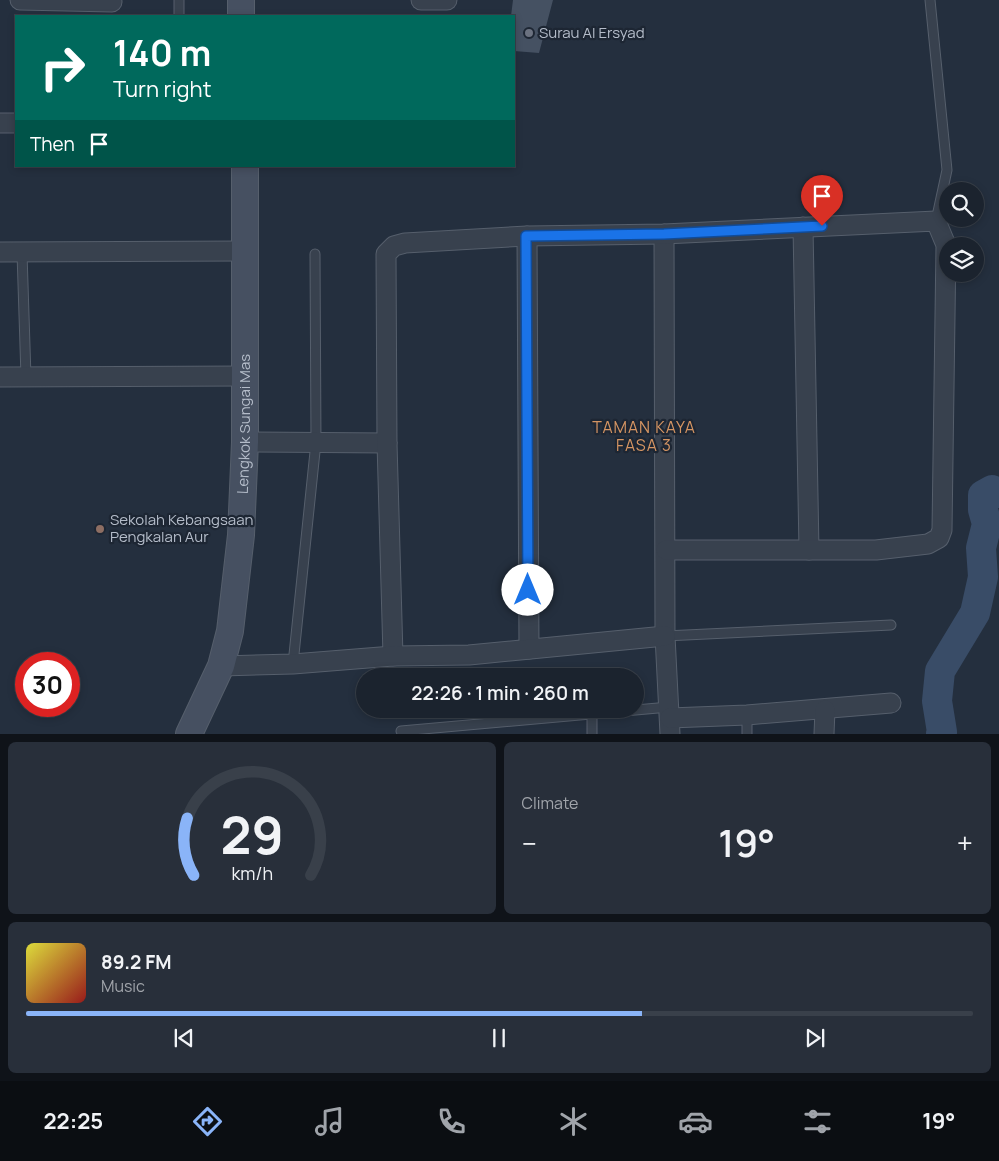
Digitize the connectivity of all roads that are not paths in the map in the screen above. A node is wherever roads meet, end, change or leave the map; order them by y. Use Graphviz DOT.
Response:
graph roads {
  1 [pos="20,0"];
  2 [pos="179,0"];
  3 [pos="241,0"];
  4 [pos="421,0"];
  5 [pos="447,0"];
  6 [pos="930,0"];
  7 [pos="112,6"];
  8 [pos="179,15"];
  9 [pos="241,15"];
  10 [pos="0,123"];
  11 [pos="15,123"];
  12 [pos="244,167"];
  13 [pos="936,221"];
  14 [pos="802,227"];
  15 [pos="664,234"];
  16 [pos="526,236"];
  17 [pos="244,251"];
  18 [pos="0,252"];
  19 [pos="22,253"];
  20 [pos="315,254"];
  21 [pos="245,376"];
  22 [pos="26,377"];
  23 [pos="0,378"];
  24 [pos="245,442"];
  25 [pos="316,442"];
  26 [pos="387,443"];
  27 [pos="666,550"];
  28 [pos="809,550"];
  29 [pos="891,625"];
  30 [pos="665,636"];
  31 [pos="529,648"];
  32 [pos="393,656"];
  33 [pos="293,664"];
  34 [pos="221,666"];
  35 [pos="891,703"];
  36 [pos="825,710"];
  37 [pos="556,718"];
  38 [pos="592,718"];
  39 [pos="639,718"];
  40 [pos="670,720"];
  41 [pos="747,724"];
  42 [pos="401,731"];
  43 [pos="189,734"];
  44 [pos="592,734"];
  45 [pos="824,734"];
  1 -- 7 [label="street"];
  2 -- 8 [label="lane"];
  3 -- 9 [label="street"];
  4 -- 5 [label="street"];
  6 -- 13 [label="lane"];
  10 -- 11 [label="street"];
  12 -- 17 [label="street, Lengkok Sungai Mas"];
  13 -- 14 [label="street"];
  13 -- 28 [label="street"];
  14 -- 15 [label="street"];
  14 -- 28 [label="street"];
  15 -- 16 [label="street"];
  15 -- 27 [label="street"];
  16 -- 26 [label="street"];
  16 -- 31 [label="street"];
  17 -- 19 [label="street"];
  17 -- 21 [label="street, Lengkok Sungai Mas"];
  18 -- 19 [label="street"];
  19 -- 22 [label="lane"];
  20 -- 25 [label="lane"];
  21 -- 22 [label="street"];
  21 -- 24 [label="street, Lengkok Sungai Mas"];
  22 -- 23 [label="street"];
  24 -- 25 [label="street"];
  24 -- 34 [label="street, Lengkok Sungai Mas"];
  25 -- 26 [label="street"];
  25 -- 33 [label="lane"];
  26 -- 32 [label="street"];
  27 -- 28 [label="street"];
  27 -- 30 [label="street"];
  29 -- 30 [label="lane"];
  30 -- 31 [label="street"];
  30 -- 40 [label="street"];
  31 -- 32 [label="street"];
  32 -- 33 [label="street"];
  33 -- 34 [label="street"];
  34 -- 43 [label="street, Lengkok Sungai Mas"];
  35 -- 36 [label="street"];
  36 -- 41 [label="street"];
  36 -- 45 [label="street"];
  37 -- 42 [label="lane"];
  38 -- 44 [label="lane"];
  39 -- 40 [label="lane"];
  40 -- 41 [label="street"];
}
